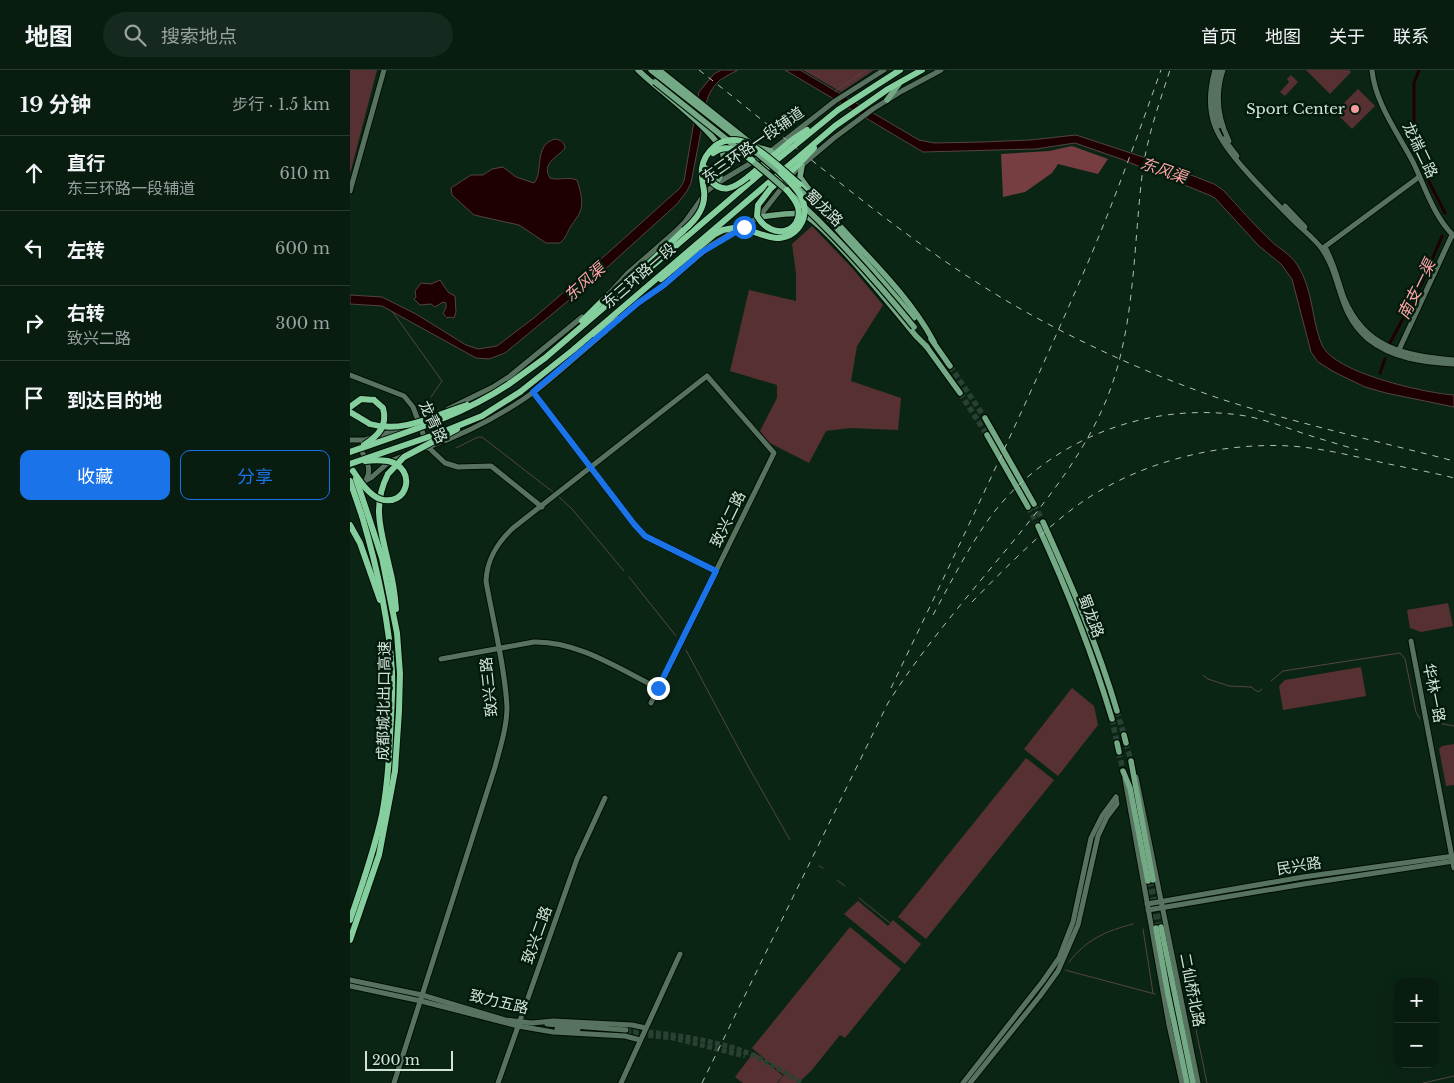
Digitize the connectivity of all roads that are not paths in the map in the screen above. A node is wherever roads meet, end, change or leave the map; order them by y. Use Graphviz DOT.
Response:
graph roads {
  1 [pos="384,70"];
  2 [pos="640,70"];
  3 [pos="651,70"];
  4 [pos="884,70"];
  5 [pos="900,70"];
  6 [pos="922,70"];
  7 [pos="941,70"];
  8 [pos="1219,70"];
  9 [pos="1372,70"];
  10 [pos="658,76"];
  11 [pos="900,83"];
  12 [pos="887,100"];
  13 [pos="828,118"];
  14 [pos="834,126"];
  15 [pos="771,151"];
  16 [pos="1233,154"];
  17 [pos="752,160"];
  18 [pos="802,166"];
  19 [pos="781,173"];
  20 [pos="1419,177"];
  21 [pos="716,184"];
  22 [pos="787,190"];
  23 [pos="350,191"];
  24 [pos="759,217"];
  25 [pos="827,218"];
  26 [pos="1453,236"];
  27 [pos="1323,248"];
  28 [pos="621,293"];
  29 [pos="608,295"];
  30 [pos="629,301"];
  31 [pos="619,320"];
  32 [pos="916,326"];
  33 [pos="934,342"];
  34 [pos="927,347"];
  35 [pos="573,350"];
  36 [pos="1397,353"];
  37 [pos="545,358"];
  38 [pos="1454,360"];
  39 [pos="1454,364"];
  40 [pos="950,366"];
  41 [pos="350,375"];
  42 [pos="533,392"];
  43 [pos="960,393"];
  44 [pos="489,397"];
  45 [pos="350,407"];
  46 [pos="350,412"];
  47 [pos="482,416"];
  48 [pos="985,418"];
  49 [pos="419,423"];
  50 [pos="987,435"];
  51 [pos="351,440"];
  52 [pos="428,447"];
  53 [pos="352,452"];
  54 [pos="774,453"];
  55 [pos="358,461"];
  56 [pos="350,463"];
  57 [pos="592,468"];
  58 [pos="353,471"];
  59 [pos="364,482"];
  60 [pos="351,485"];
  61 [pos="542,506"];
  62 [pos="365,515"];
  63 [pos="350,525"];
  64 [pos="716,571"];
  65 [pos="386,614"];
  66 [pos="397,633"];
  67 [pos="1411,641"];
  68 [pos="498,648"];
  69 [pos="440,659"];
  70 [pos="658,688"];
  71 [pos="650,703"];
  72 [pos="1117,711"];
  73 [pos="1112,719"];
  74 [pos="1124,735"];
  75 [pos="1117,743"];
  76 [pos="1126,743"];
  77 [pos="1119,752"];
  78 [pos="1132,764"];
  79 [pos="1124,773"];
  80 [pos="605,798"];
  81 [pos="1453,859"];
  82 [pos="1454,868"];
  83 [pos="1163,904"];
  84 [pos="1148,907"];
  85 [pos="350,920"];
  86 [pos="350,940"];
  87 [pos="680,954"];
  88 [pos="350,980"];
  89 [pos="350,986"];
  90 [pos="421,998"];
  91 [pos="519,1024"];
  92 [pos="533,1026"];
  93 [pos="646,1028"];
  94 [pos="626,1031"];
  95 [pos="640,1040"];
  96 [pos="394,1083"];
  97 [pos="498,1083"];
  98 [pos="621,1083"];
  99 [pos="963,1083"];
  100 [pos="970,1083"];
  101 [pos="1182,1083"];
  102 [pos="1188,1083"];
  103 [pos="1193,1083"];
  104 [pos="1198,1083"];
  1 -- 23 [label="street"];
  2 -- 10 [label="main road, 蜀龙路"];
  2 -- 21 [label="main road"];
  3 -- 10 [label="main road, 蜀龙路"];
  4 -- 15 [label="street, 东三环路一段辅道"];
  5 -- 13 [label="highway, 东三环路一段"];
  6 -- 11 [label="highway, 东三环路一段"];
  7 -- 12 [label="street"];
  8 -- 16 [label="street"];
  8 -- 16 [label="street"];
  9 -- 20 [label="street, 龙瑞二路"];
  10 -- 15 [label="main road"];
  10 -- 17 [label="main road, 蜀龙路, bridge"];
  10 -- 19 [label="main road, 蜀龙路, bridge"];
  11 -- 12 [label="main road"];
  11 -- 14 [label="highway, 东三环路一段"];
  12 -- 18 [label="street"];
  13 -- 17 [label="highway, bridge"];
  13 -- 28 [label="highway, 东三环路一段"];
  14 -- 22 [label="highway, bridge"];
  14 -- 30 [label="highway, 东三环路一段"];
  15 -- 21 [label="street, 东三环路一段辅道"];
  16 -- 27 [label="street"];
  17 -- 22 [label="main road, 蜀龙路, bridge"];
  18 -- 24 [label="street"];
  18 -- 33 [label="main road"];
  19 -- 25 [label="main road, 蜀龙路, bridge"];
  19 -- 30 [label="highway, bridge"];
  20 -- 26 [label="street, 龙瑞二路"];
  20 -- 27 [label="street"];
  21 -- 29 [label="street, 东三环路一段辅道"];
  22 -- 32 [label="main road, 蜀龙路, bridge"];
  24 -- 31 [label="street"];
  24 -- 34 [label="main road"];
  25 -- 28 [label="highway, bridge"];
  25 -- 32 [label="main road, 蜀龙路"];
  26 -- 36 [label="street"];
  27 -- 36 [label="street"];
  28 -- 37 [label="highway, 东三环路一段"];
  29 -- 37 [label="highway"];
  29 -- 49 [label="street, 东三环路一段辅道"];
  30 -- 35 [label="highway, 东三环路一段"];
  31 -- 35 [label="highway"];
  31 -- 42 [label="street"];
  32 -- 33 [label="main road, 蜀龙路"];
  32 -- 34 [label="main road, 蜀龙路"];
  33 -- 40 [label="main road, 蜀龙路"];
  34 -- 43 [label="main road, 蜀龙路"];
  35 -- 47 [label="highway, 东三环路一段, bridge"];
  36 -- 38 [label="street"];
  36 -- 39 [label="street"];
  37 -- 44 [label="highway, 东三环路一段, bridge"];
  41 -- 49 [label="street, 龙青路"];
  42 -- 52 [label="street"];
  42 -- 57 [label="street"];
  44 -- 46 [label="highway, bridge"];
  44 -- 53 [label="highway, 东三环路一段, bridge"];
  45 -- 53 [label="highway, bridge"];
  47 -- 55 [label="highway, 东三环路一段, bridge"];
  47 -- 66 [label="highway, bridge"];
  48 -- 50 [label="main road"];
  49 -- 51 [label="street, 东三环路一段辅道"];
  49 -- 52 [label="street, 龙青路"];
  51 -- 59 [label="street"];
  52 -- 59 [label="street"];
  52 -- 61 [label="street, 龙青路"];
  54 -- 57 [label="street, 致兴三路"];
  54 -- 64 [label="street, 致兴二路"];
  55 -- 56 [label="highway, 东三环路一段, bridge"];
  55 -- 58 [label="highway, bridge"];
  56 -- 58 [label="highway, 成都城北出口高速, bridge"];
  57 -- 61 [label="street, 致兴三路"];
  57 -- 64 [label="street"];
  58 -- 62 [label="highway, 成都城北出口高速, bridge"];
  59 -- 60 [label="street"];
  60 -- 62 [label="highway, 成都城北出口高速, bridge"];
  61 -- 68 [label="street, 致兴三路"];
  62 -- 65 [label="highway, 成都城北出口高速"];
  62 -- 66 [label="highway, 成都城北出口高速"];
  63 -- 65 [label="highway"];
  64 -- 70 [label="street, 致兴二路"];
  65 -- 85 [label="highway, 成都城北出口高速"];
  66 -- 86 [label="highway, 成都城北出口高速"];
  67 -- 81 [label="street, 华林一路"];
  68 -- 69 [label="street"];
  68 -- 70 [label="street"];
  68 -- 90 [label="street, 致兴三路"];
  70 -- 71 [label="street, 致兴二路"];
  72 -- 73 [label="main road, 蜀龙路"];
  74 -- 76 [label="main road"];
  75 -- 77 [label="main road"];
  78 -- 79 [label="main road"];
  78 -- 83 [label="street"];
  79 -- 84 [label="street"];
  80 -- 91 [label="street, 致兴二路"];
  81 -- 82 [label="street, 华林一路"];
  81 -- 83 [label="street, 民兴路"];
  83 -- 84 [label="street, 民兴路"];
  83 -- 104 [label="street, 二仙桥北路"];
  84 -- 101 [label="street"];
  87 -- 93 [label="street"];
  88 -- 90 [label="street, 致力五路"];
  89 -- 90 [label="street, 致力五路"];
  90 -- 91 [label="street, 致力五路"];
  90 -- 96 [label="street, 致兴三路"];
  91 -- 92 [label="street, 致力五路"];
  91 -- 97 [label="street, 致兴二路"];
  92 -- 94 [label="street, 致力五路"];
  92 -- 94 [label="street, 致力五路"];
  93 -- 94 [label="street, 致力五路"];
  93 -- 95 [label="street"];
  94 -- 95 [label="street, 致力五路"];
  95 -- 98 [label="street"];
  99 -- 100 [label="street"];
  102 -- 103 [label="main road"];
}
